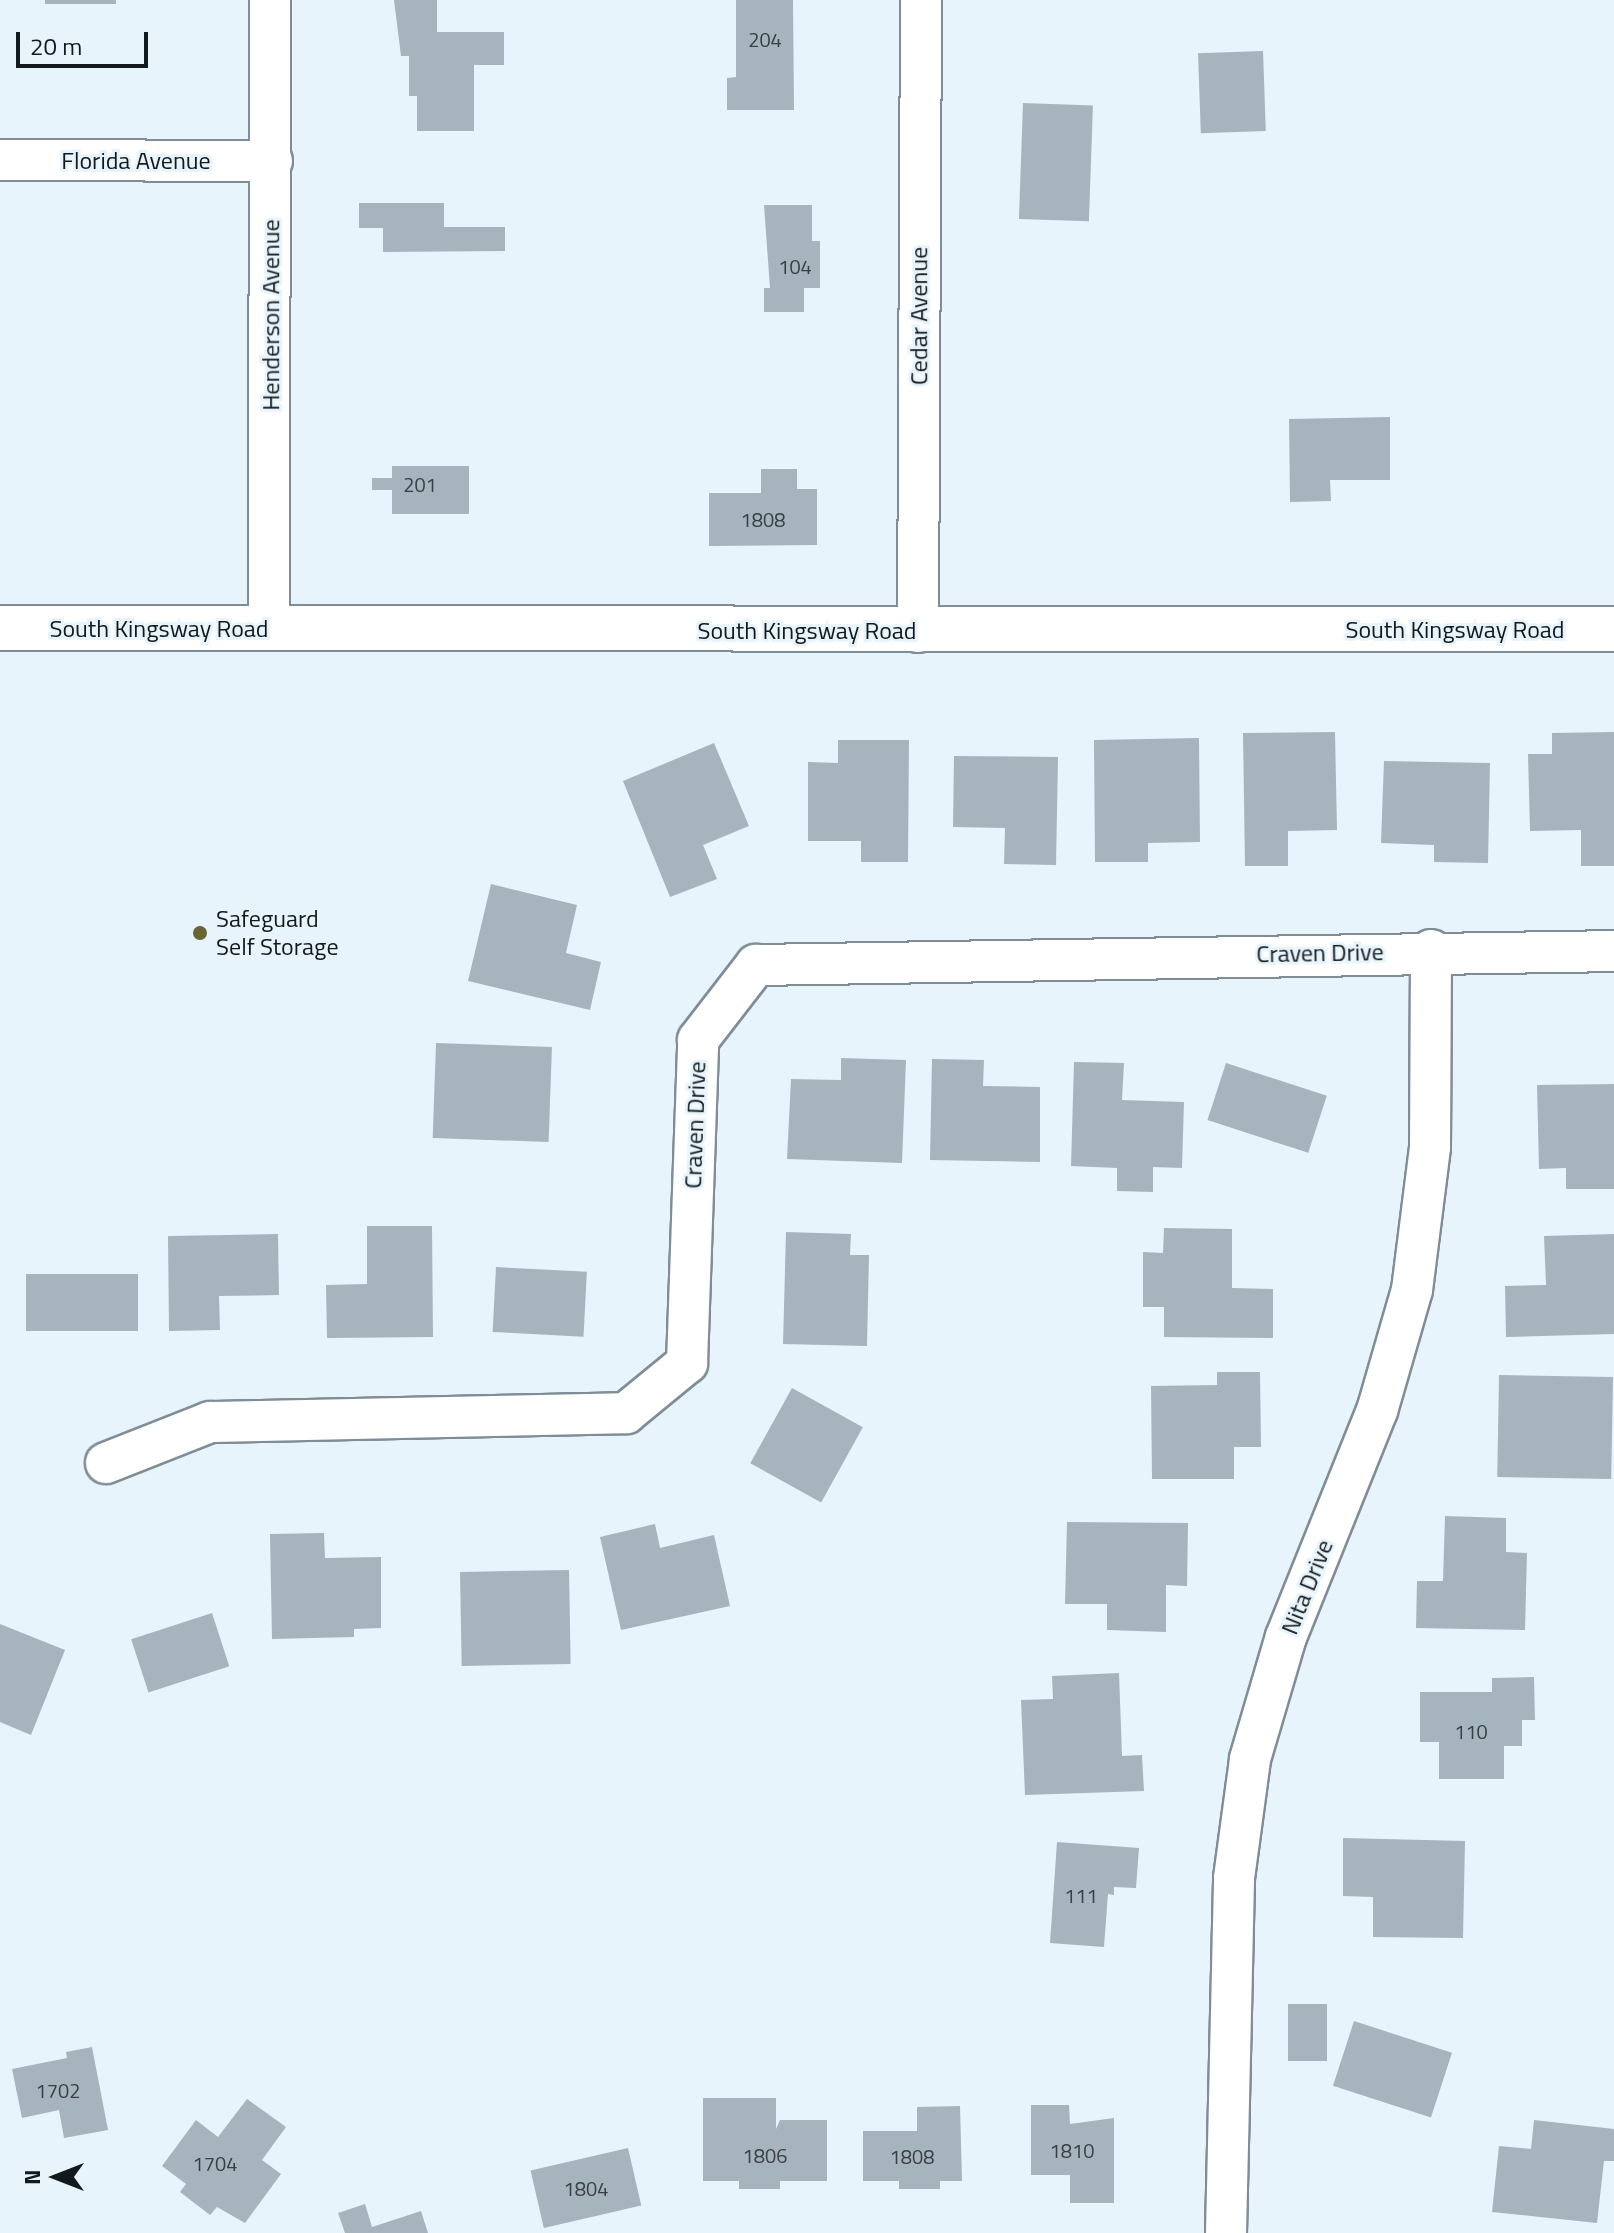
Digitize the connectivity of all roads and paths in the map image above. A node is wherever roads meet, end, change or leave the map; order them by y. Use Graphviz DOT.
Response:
graph roads {
  1 [pos="270,0"];
  2 [pos="921,0"];
  3 [pos="0,160"];
  4 [pos="272,161"];
  5 [pos="0,628"];
  6 [pos="269,629"];
  7 [pos="1614,629"];
  8 [pos="918,632"];
  9 [pos="1431,950"];
  10 [pos="1614,951"];
  11 [pos="106,1463"];
  12 [pos="1226,2233"];
  1 -- 4 [label="street, Henderson Avenue"];
  2 -- 8 [label="street, Cedar Avenue"];
  3 -- 4 [label="street, Florida Avenue"];
  4 -- 6 [label="street, Henderson Avenue"];
  5 -- 6 [label="street, South Kingsway Road"];
  6 -- 8 [label="street, South Kingsway Road"];
  7 -- 8 [label="street, South Kingsway Road"];
  9 -- 10 [label="street, Craven Drive"];
  9 -- 11 [label="street, Craven Drive"];
  9 -- 12 [label="street, Nita Drive"];
}
